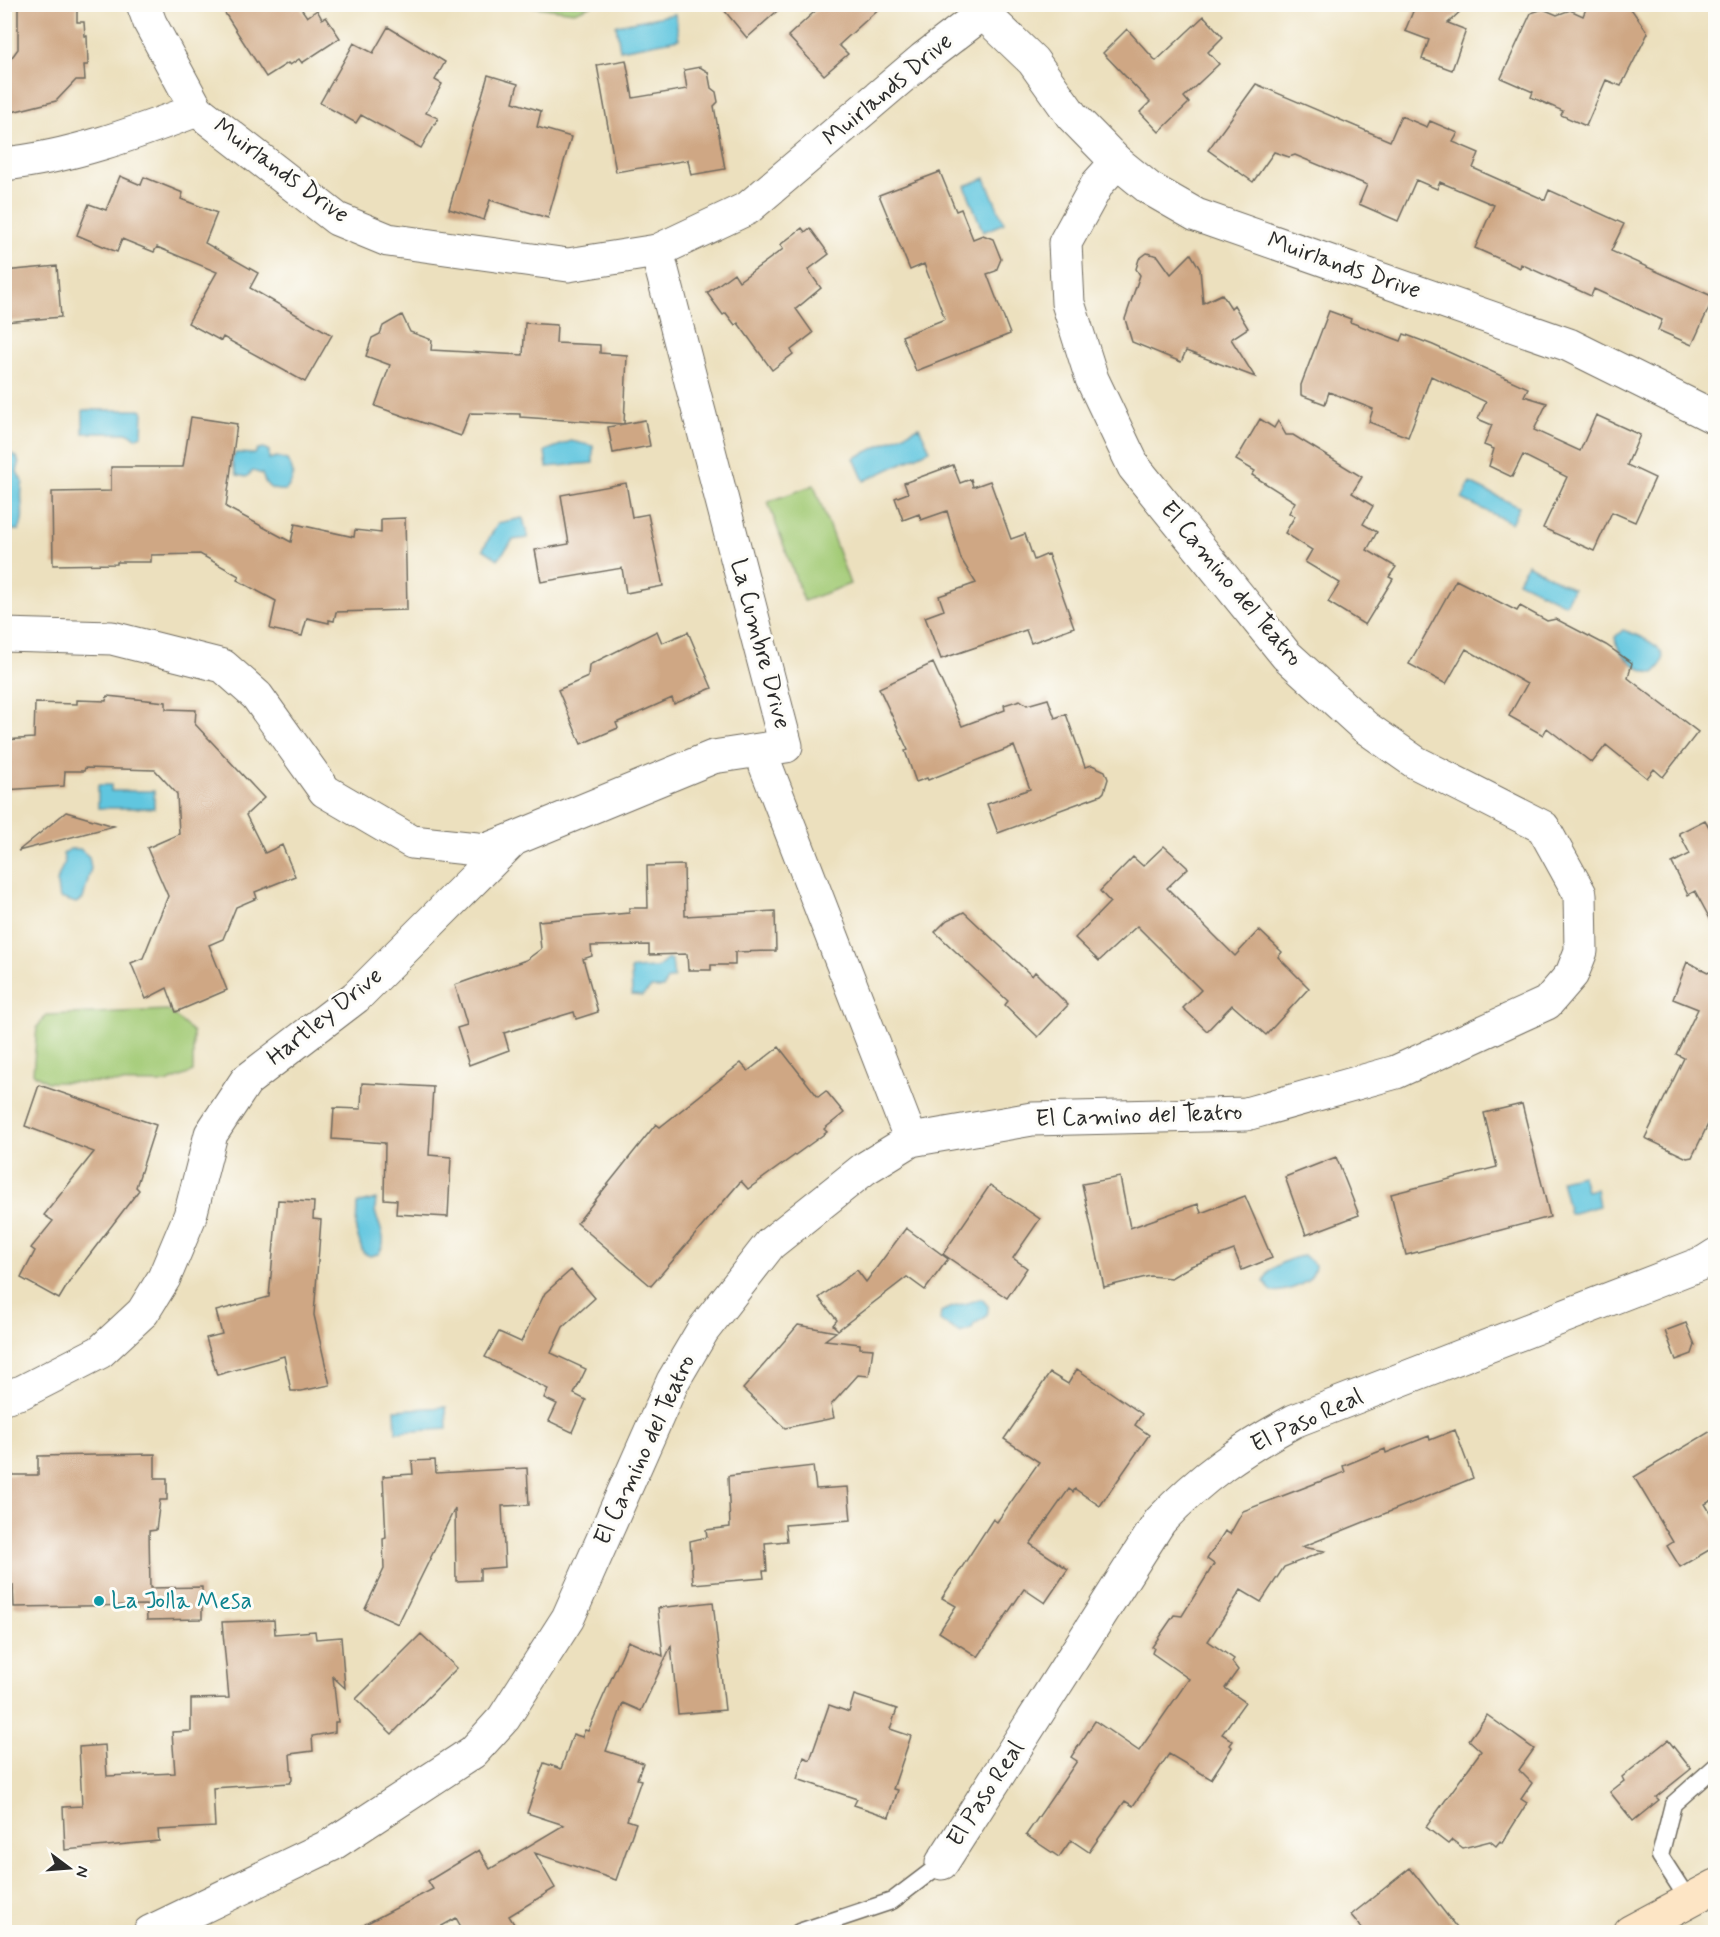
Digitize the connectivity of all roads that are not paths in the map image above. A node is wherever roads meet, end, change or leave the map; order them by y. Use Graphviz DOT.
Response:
graph roads {
  1 [pos="143,4"];
  2 [pos="982,9"];
  3 [pos="197,110"];
  4 [pos="1117,162"];
  5 [pos="4,164"];
  6 [pos="657,251"];
  7 [pos="1716,418"];
  8 [pos="4,634"];
  9 [pos="760,751"];
  10 [pos="514,839"];
  11 [pos="911,1140"];
  12 [pos="1716,1255"];
  13 [pos="4,1397"];
  14 [pos="1716,1766"];
  15 [pos="942,1863"];
  16 [pos="1702,1893"];
  17 [pos="150,1932"];
  18 [pos="799,1932"];
  19 [pos="1630,1932"];
  1 -- 3 [label="street, Muirlands Drive"];
  2 -- 4 [label="street, Muirlands Drive"];
  2 -- 6 [label="street, Muirlands Drive"];
  3 -- 5 [label="street"];
  3 -- 6 [label="street, Muirlands Drive"];
  4 -- 7 [label="street, Muirlands Drive"];
  4 -- 11 [label="street, El Camino del Teatro"];
  6 -- 9 [label="street, La Cumbre Drive"];
  8 -- 10 [label="street"];
  9 -- 10 [label="street, Hartley Drive"];
  9 -- 11 [label="street, La Cumbre Drive"];
  10 -- 13 [label="street, Hartley Drive"];
  11 -- 17 [label="street, El Camino del Teatro"];
  12 -- 15 [label="street, El Paso Real"];
  14 -- 16 [label="lane"];
  15 -- 18 [label="lane"];
  16 -- 19 [label="main road"];
}
